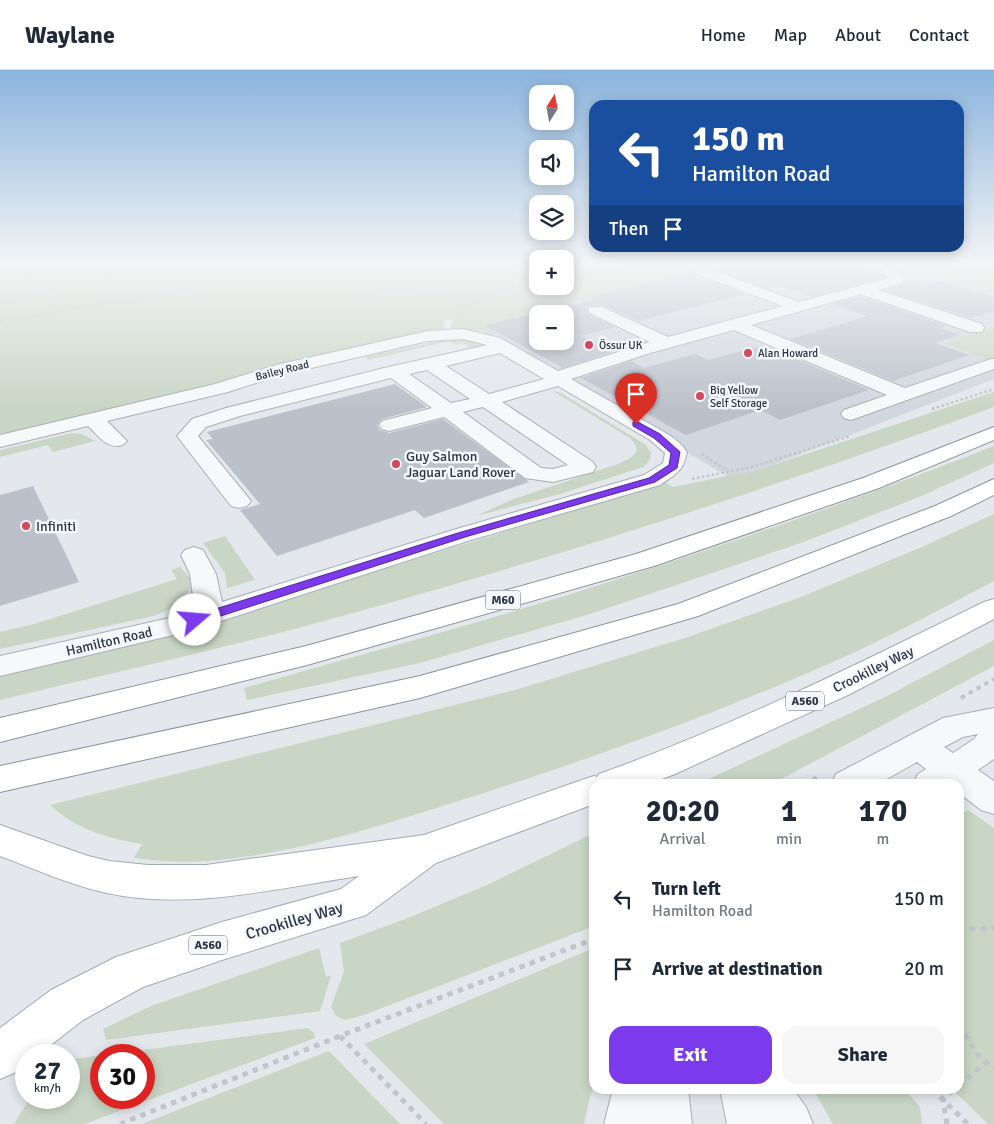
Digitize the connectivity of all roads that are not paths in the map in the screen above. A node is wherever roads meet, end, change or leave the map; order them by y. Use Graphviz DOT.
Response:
graph roads {
  1 [pos="596,310"];
  2 [pos="787,310"];
  3 [pos="923,310"];
  4 [pos="735,324"];
  5 [pos="976,328"];
  6 [pos="666,343"];
  7 [pos="504,347"];
  8 [pos="431,364"];
  9 [pos="991,364"];
  10 [pos="395,372"];
  11 [pos="557,379"];
  12 [pos="904,395"];
  13 [pos="486,400"];
  14 [pos="447,411"];
  15 [pos="851,414"];
  16 [pos="93,419"];
  17 [pos="389,424"];
  18 [pos="994,433"];
  19 [pos="0,441"];
  20 [pos="116,441"];
  21 [pos="994,486"];
  22 [pos="239,501"];
  23 [pos="194,555"];
  24 [pos="994,608"];
  25 [pos="210,615"];
  26 [pos="0,666"];
  27 [pos="994,720"];
  28 [pos="0,730"];
  29 [pos="994,736"];
  30 [pos="920,746"];
  31 [pos="10,777"];
  32 [pos="941,777"];
  33 [pos="625,779"];
  34 [pos="857,779"];
  35 [pos="964,787"];
  36 [pos="589,792"];
  37 [pos="994,800"];
  38 [pos="0,840"];
  39 [pos="424,851"];
  40 [pos="0,1056"];
  41 [pos="636,1094"];
  42 [pos="665,1094"];
  43 [pos="745,1094"];
  44 [pos="768,1094"];
  45 [pos="628,1124"];
  46 [pos="668,1124"];
  47 [pos="751,1124"];
  48 [pos="789,1124"];
  1 -- 6 [label="street"];
  2 -- 4 [label="street"];
  3 -- 5 [label="street"];
  4 -- 6 [label="street"];
  4 -- 12 [label="street"];
  6 -- 11 [label="street"];
  7 -- 8 [label="street"];
  7 -- 11 [label="street, Bailey Road"];
  7 -- 16 [label="street, Bailey Road"];
  8 -- 10 [label="street"];
  8 -- 13 [label="street"];
  9 -- 12 [label="street"];
  10 -- 14 [label="street"];
  10 -- 22 [label="street"];
  11 -- 13 [label="street"];
  11 -- 25 [label="street, Hamilton Road"];
  12 -- 15 [label="street"];
  13 -- 14 [label="street"];
  13 -- 14 [label="street"];
  14 -- 17 [label="street"];
  16 -- 19 [label="street, Bailey Road"];
  16 -- 20 [label="street"];
  18 -- 28 [label="main road, M60"];
  21 -- 31 [label="main road"];
  23 -- 25 [label="street"];
  24 -- 33 [label="main road, Crookilley Way / A560"];
  25 -- 26 [label="street, Hamilton Road"];
  27 -- 30 [label="street"];
  29 -- 32 [label="street"];
  30 -- 32 [label="street"];
  30 -- 34 [label="street"];
  35 -- 37 [label="street"];
  36 -- 39 [label="main road, Crookilley Way / A560"];
  38 -- 39 [label="main road, Crookilley Way / A560"];
  39 -- 40 [label="main road, Crookilley Way / A560"];
  41 -- 45 [label="street"];
  42 -- 46 [label="street"];
  43 -- 47 [label="street"];
  44 -- 48 [label="street"];
}
